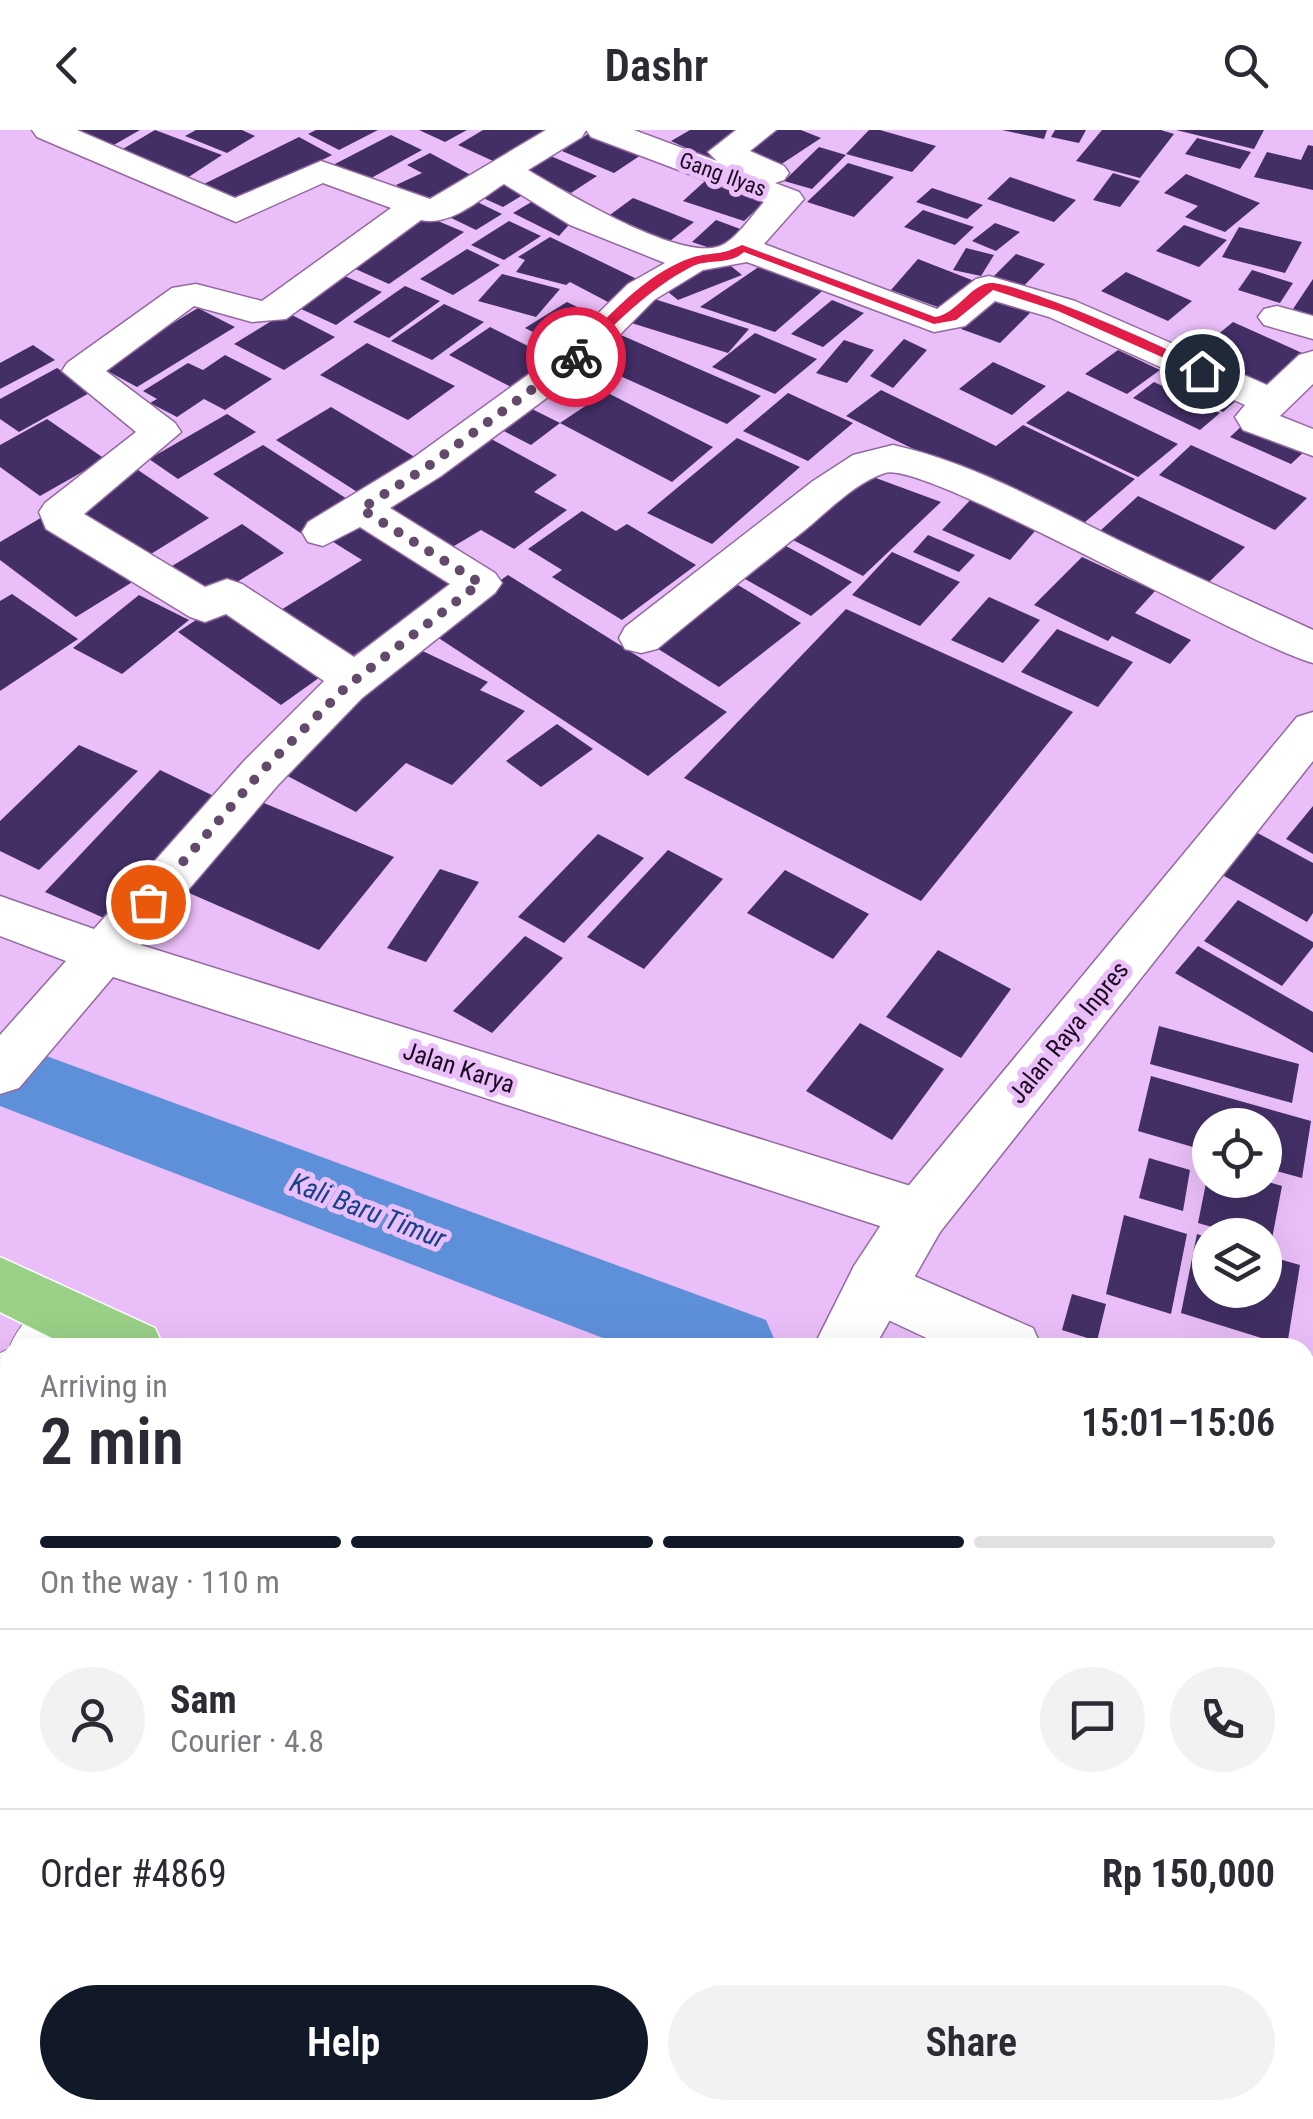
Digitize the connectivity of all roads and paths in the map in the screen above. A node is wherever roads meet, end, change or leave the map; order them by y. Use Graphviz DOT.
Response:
graph roads {
  1 [pos="49,130"];
  2 [pos="570,130"];
  3 [pos="603,130"];
  4 [pos="759,130"];
  5 [pos="505,170"];
  6 [pos="787,199"];
  7 [pos="414,208"];
  8 [pos="742,248"];
  9 [pos="693,261"];
  10 [pos="1313,364"];
  11 [pos="1272,402"];
  12 [pos="1313,444"];
  13 [pos="361,509"];
  14 [pos="323,532"];
  15 [pos="641,638"];
  16 [pos="1313,648"];
  17 [pos="354,680"];
  18 [pos="1313,729"];
  19 [pos="0,916"];
  20 [pos="104,954"];
  21 [pos="0,1072"];
  22 [pos="920,1214"];
  23 [pos="874,1284"];
  24 [pos="18,1305"];
  25 [pos="107,1338"];
  26 [pos="848,1338"];
  27 [pos="990,1338"];
  1 -- 7 [label="street"];
  2 -- 5 [label="street"];
  3 -- 6 [label="street, Gang Ilyas"];
  4 -- 6 [label="street"];
  5 -- 7 [label="street"];
  5 -- 9 [label="street"];
  6 -- 8 [label="street"];
  7 -- 17 [label="street"];
  8 -- 9 [label="street"];
  8 -- 11 [label="street"];
  9 -- 13 [label="street"];
  10 -- 11 [label="street"];
  11 -- 12 [label="street"];
  13 -- 14 [label="street"];
  13 -- 17 [label="street"];
  15 -- 16 [label="street"];
  17 -- 20 [label="street"];
  18 -- 22 [label="street, Jalan Raya Inpres"];
  19 -- 20 [label="street, Jalan Karya"];
  20 -- 21 [label="street"];
  20 -- 22 [label="street, Jalan Karya"];
  22 -- 23 [label="street, Jalan Raya Inpres"];
  23 -- 26 [label="street, Jalan Raya Inpres"];
  23 -- 27 [label="street"];
  24 -- 25 [label="highway"];
}
